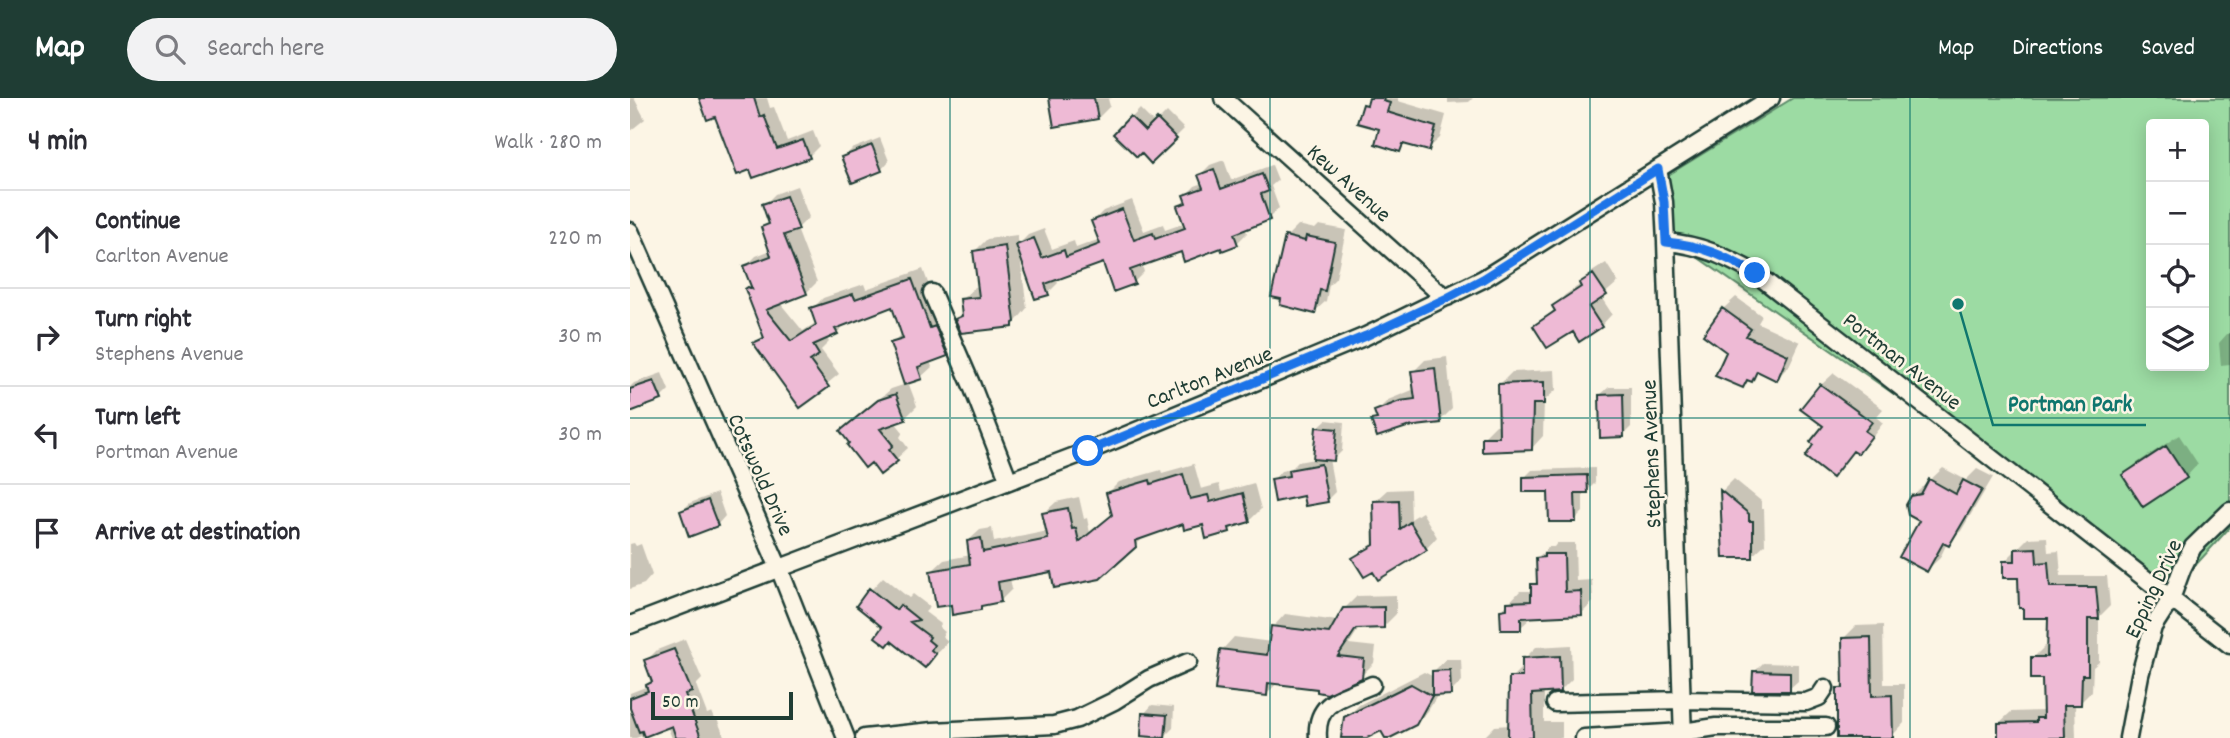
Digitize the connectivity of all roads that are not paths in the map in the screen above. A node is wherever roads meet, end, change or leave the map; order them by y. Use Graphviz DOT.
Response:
graph roads {
  1 [pos="1223,98"];
  2 [pos="1771,98"];
  3 [pos="1658,169"];
  4 [pos="630,231"];
  5 [pos="1666,242"];
  6 [pos="932,293"];
  7 [pos="1447,298"];
  8 [pos="1009,481"];
  9 [pos="2230,511"];
  10 [pos="779,568"];
  11 [pos="2171,599"];
  12 [pos="630,625"];
  13 [pos="2230,645"];
  14 [pos="1188,662"];
  15 [pos="1372,685"];
  16 [pos="1825,688"];
  17 [pos="1682,700"];
  18 [pos="1555,703"];
  19 [pos="1826,727"];
  20 [pos="1683,735"];
  21 [pos="846,738"];
  22 [pos="864,738"];
  23 [pos="1318,738"];
  24 [pos="1584,738"];
  25 [pos="2128,738"];
  1 -- 7 [label="street, Kew Avenue"];
  2 -- 3 [label="street, Carlton Avenue"];
  3 -- 5 [label="street, Stephens Avenue"];
  3 -- 7 [label="street, Carlton Avenue"];
  4 -- 10 [label="street, Cotswold Drive"];
  5 -- 11 [label="street, Portman Avenue"];
  5 -- 17 [label="street, Stephens Avenue"];
  6 -- 8 [label="street"];
  7 -- 8 [label="street, Carlton Avenue"];
  8 -- 10 [label="street, Carlton Avenue"];
  9 -- 11 [label="street, Epping Drive"];
  10 -- 12 [label="street, Carlton Avenue"];
  10 -- 21 [label="street, Cotswold Drive"];
  11 -- 13 [label="street, Portman Avenue"];
  11 -- 25 [label="street, Epping Drive"];
  14 -- 22 [label="street"];
  15 -- 23 [label="street"];
  16 -- 17 [label="street"];
  17 -- 18 [label="street"];
  17 -- 20 [label="street, Stephens Avenue"];
  19 -- 20 [label="street"];
  20 -- 24 [label="street"];
}
